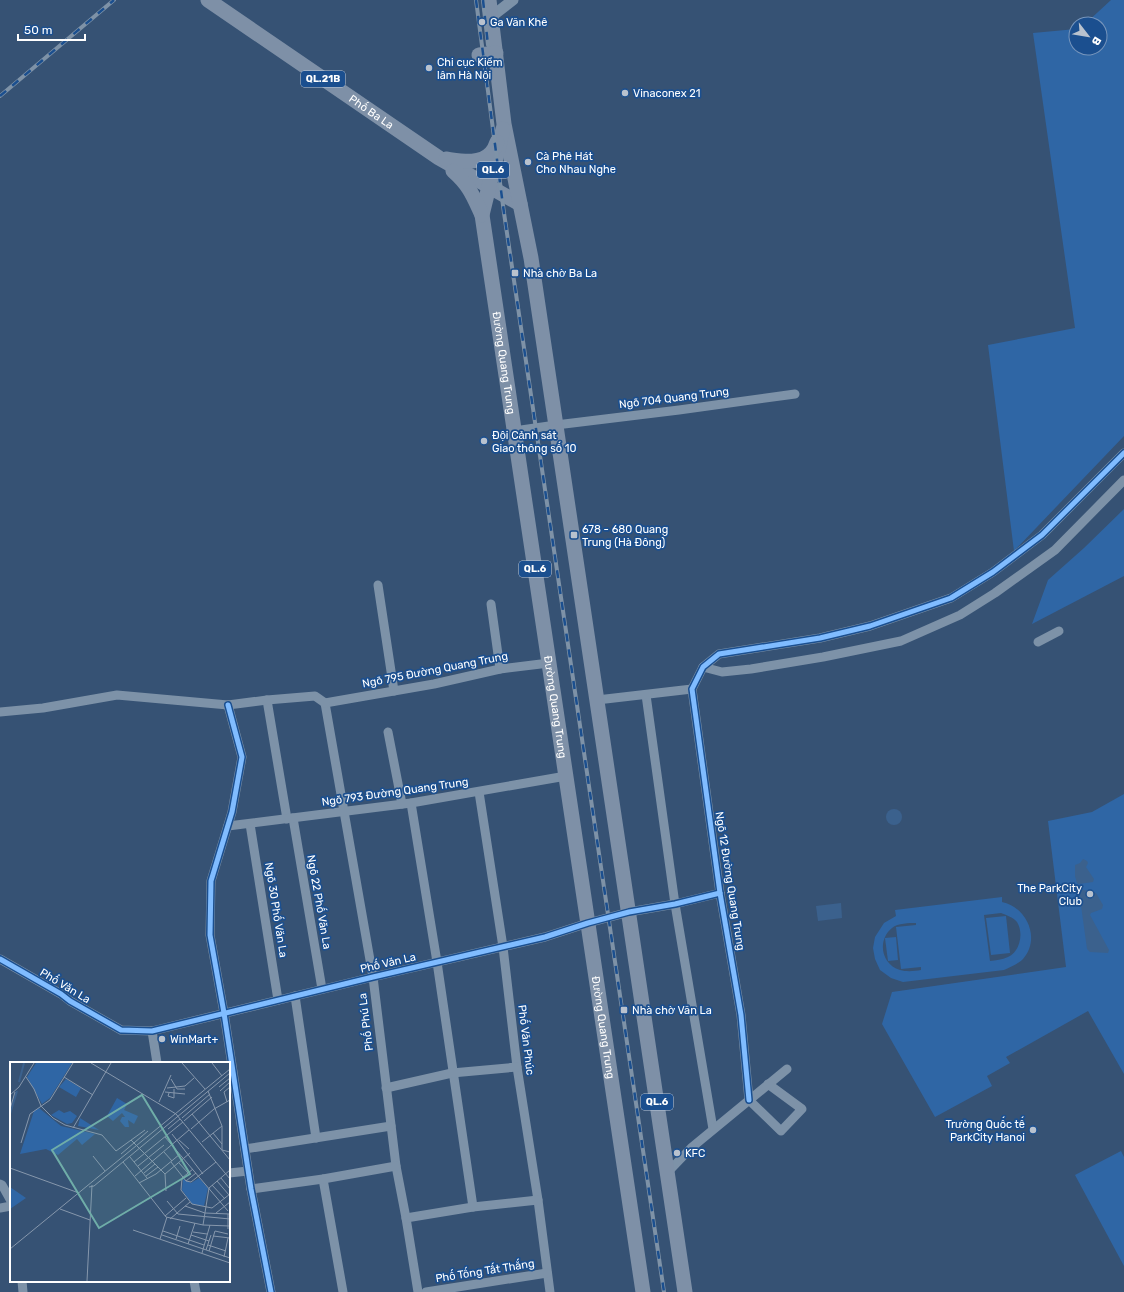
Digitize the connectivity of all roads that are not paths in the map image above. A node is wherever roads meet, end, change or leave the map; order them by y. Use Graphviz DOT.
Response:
graph roads {
  1 [pos="208,0"];
  2 [pos="489,0"];
  3 [pos="512,0"];
  4 [pos="491,17"];
  5 [pos="496,52"];
  6 [pos="479,55"];
  7 [pos="504,124"];
  8 [pos="439,158"];
  9 [pos="489,186"];
  10 [pos="520,204"];
  11 [pos="482,215"];
  12 [pos="795,394"];
  13 [pos="556,425"];
  14 [pos="514,431"];
  15 [pos="1124,453"];
  16 [pos="1124,480"];
  17 [pos="378,585"];
  18 [pos="491,604"];
  19 [pos="1058,631"];
  20 [pos="1038,642"];
  21 [pos="549,663"];
  22 [pos="703,667"];
  23 [pos="500,669"];
  24 [pos="692,689"];
  25 [pos="394,691"];
  26 [pos="646,695"];
  27 [pos="267,700"];
  28 [pos="597,700"];
  29 [pos="325,703"];
  30 [pos="228,705"];
  31 [pos="0,712"];
  32 [pos="388,732"];
  33 [pos="566,776"];
  34 [pos="479,792"];
  35 [pos="407,804"];
  36 [pos="344,812"];
  37 [pos="290,819"];
  38 [pos="250,824"];
  39 [pos="228,826"];
  40 [pos="720,892"];
  41 [pos="675,904"];
  42 [pos="629,912"];
  43 [pos="588,923"];
  44 [pos="503,947"];
  45 [pos="0,959"];
  46 [pos="437,962"];
  47 [pos="373,977"];
  48 [pos="322,989"];
  49 [pos="296,996"];
  50 [pos="278,1000"];
  51 [pos="224,1013"];
  52 [pos="152,1031"];
  53 [pos="156,1062"];
  54 [pos="517,1067"];
  55 [pos="787,1069"];
  56 [pos="452,1073"];
  57 [pos="768,1084"];
  58 [pos="386,1088"];
  59 [pos="749,1100"];
  60 [pos="391,1126"];
  61 [pos="713,1129"];
  62 [pos="316,1138"];
  63 [pos="245,1149"];
  64 [pos="396,1166"];
  65 [pos="248,1171"];
  66 [pos="668,1172"];
  67 [pos="230,1173"];
  68 [pos="323,1180"];
  69 [pos="0,1184"];
  70 [pos="251,1190"];
  71 [pos="10,1199"];
  72 [pos="538,1200"];
  73 [pos="10,1206"];
  74 [pos="473,1207"];
  75 [pos="0,1208"];
  76 [pos="406,1218"];
  77 [pos="547,1273"];
  78 [pos="22,1282"];
  79 [pos="194,1282"];
  80 [pos="23,1292"];
  81 [pos="196,1292"];
  82 [pos="270,1292"];
  83 [pos="343,1292"];
  84 [pos="418,1292"];
  85 [pos="426,1292"];
  86 [pos="550,1292"];
  87 [pos="643,1292"];
  88 [pos="685,1292"];
  1 -- 8 [label="highway, Phố Ba La / QL.21B"];
  2 -- 4 [label="highway, Đường Quang Trung / QL.6"];
  3 -- 4 [label="street"];
  4 -- 5 [label="highway, Đường Quang Trung / QL.6"];
  5 -- 6 [label="highway"];
  5 -- 7 [label="highway, Đường Quang Trung / QL.6"];
  7 -- 8 [label="highway"];
  7 -- 9 [label="highway, Đường Quang Trung / QL.6"];
  7 -- 10 [label="highway, Đường Quang Trung / QL.6"];
  8 -- 9 [label="highway, Phố Ba La / QL.21B"];
  8 -- 11 [label="highway"];
  9 -- 10 [label="highway, Phố Ba La / QL.21B"];
  9 -- 11 [label="highway, Đường Quang Trung / QL.6"];
  10 -- 13 [label="highway, Đường Quang Trung / QL.6"];
  11 -- 14 [label="highway, Đường Quang Trung / QL.6"];
  12 -- 13 [label="street, Ngõ 704 Quang Trung"];
  13 -- 14 [label="street, Ngõ 704 Quang Trung"];
  13 -- 28 [label="highway, Đường Quang Trung / QL.6"];
  14 -- 21 [label="highway, Đường Quang Trung / QL.6"];
  15 -- 22 [label="street"];
  16 -- 22 [label="street"];
  17 -- 25 [label="street"];
  18 -- 23 [label="street"];
  19 -- 20 [label="street"];
  21 -- 23 [label="street, Ngõ 795 Đường Quang Trung"];
  21 -- 33 [label="highway, Đường Quang Trung / QL.6"];
  22 -- 24 [label="street"];
  23 -- 25 [label="street, Ngõ 795 Đường Quang Trung"];
  24 -- 26 [label="street"];
  24 -- 40 [label="street, Ngõ 12 Đường Quang Trung"];
  25 -- 29 [label="street, Ngõ 795 Đường Quang Trung"];
  26 -- 28 [label="street"];
  26 -- 41 [label="street"];
  27 -- 29 [label="street"];
  27 -- 30 [label="street"];
  27 -- 37 [label="street, Ngõ 22 Phố Văn La"];
  28 -- 42 [label="highway, Đường Quang Trung / QL.6"];
  29 -- 36 [label="street, Phố Phú La"];
  30 -- 31 [label="street"];
  30 -- 39 [label="street"];
  32 -- 35 [label="street"];
  33 -- 34 [label="street, Ngõ 793 Đường Quang Trung"];
  33 -- 43 [label="highway, Đường Quang Trung / QL.6"];
  34 -- 35 [label="street, Ngõ 793 Đường Quang Trung"];
  34 -- 44 [label="street, Phố Văn Phúc"];
  35 -- 36 [label="street, Ngõ 793 Đường Quang Trung"];
  35 -- 46 [label="street"];
  36 -- 37 [label="street, Ngõ 793 Đường Quang Trung"];
  36 -- 47 [label="street, Phố Phú La"];
  37 -- 38 [label="street, Ngõ 793 Đường Quang Trung"];
  37 -- 48 [label="street, Ngõ 22 Phố Văn La"];
  38 -- 39 [label="street, Ngõ 793 Đường Quang Trung"];
  38 -- 50 [label="street, Ngõ 30 Phố Văn La"];
  39 -- 51 [label="street"];
  40 -- 41 [label="street, Phố Văn La"];
  40 -- 59 [label="street, Ngõ 12 Đường Quang Trung"];
  41 -- 42 [label="street, Phố Văn La"];
  41 -- 61 [label="street"];
  42 -- 43 [label="street, Phố Văn La"];
  42 -- 66 [label="highway, Đường Quang Trung / QL.6"];
  43 -- 44 [label="street, Phố Văn La"];
  43 -- 87 [label="highway, Đường Quang Trung / QL.6"];
  44 -- 46 [label="street, Phố Văn La"];
  44 -- 54 [label="street, Phố Văn Phúc"];
  45 -- 52 [label="street, Phố Văn La"];
  46 -- 47 [label="street, Phố Văn La"];
  46 -- 56 [label="street"];
  47 -- 48 [label="street, Phố Văn La"];
  47 -- 58 [label="street, Phố Phú La"];
  48 -- 49 [label="street, Phố Văn La"];
  49 -- 50 [label="street, Phố Văn La"];
  49 -- 62 [label="street"];
  50 -- 51 [label="street, Phố Văn La"];
  51 -- 52 [label="street, Phố Văn La"];
  51 -- 63 [label="street"];
  52 -- 53 [label="street"];
  54 -- 56 [label="street"];
  54 -- 72 [label="street, Phố Văn Phúc"];
  55 -- 57 [label="street"];
  56 -- 58 [label="street"];
  56 -- 74 [label="street"];
  57 -- 59 [label="street"];
  57 -- 59 [label="street"];
  58 -- 60 [label="street, Phố Phú La"];
  59 -- 61 [label="street"];
  60 -- 62 [label="street"];
  60 -- 64 [label="street, Phố Phú La"];
  61 -- 66 [label="street"];
  62 -- 63 [label="street"];
  63 -- 65 [label="street"];
  64 -- 68 [label="street"];
  64 -- 76 [label="street, Phố Phú La"];
  65 -- 67 [label="street"];
  65 -- 70 [label="street"];
  66 -- 88 [label="highway, Đường Quang Trung / QL.6"];
  68 -- 70 [label="street"];
  68 -- 83 [label="street"];
  69 -- 71 [label="street"];
  70 -- 82 [label="street"];
  72 -- 74 [label="street"];
  72 -- 77 [label="street, Phố Văn Phúc"];
  73 -- 75 [label="street"];
  74 -- 76 [label="street"];
  76 -- 84 [label="street, Phố Phú La"];
  77 -- 85 [label="street, Phố Tống Tất Thắng"];
  77 -- 86 [label="street, Phố Văn Phúc"];
  78 -- 80 [label="street"];
  79 -- 81 [label="street"];
}
